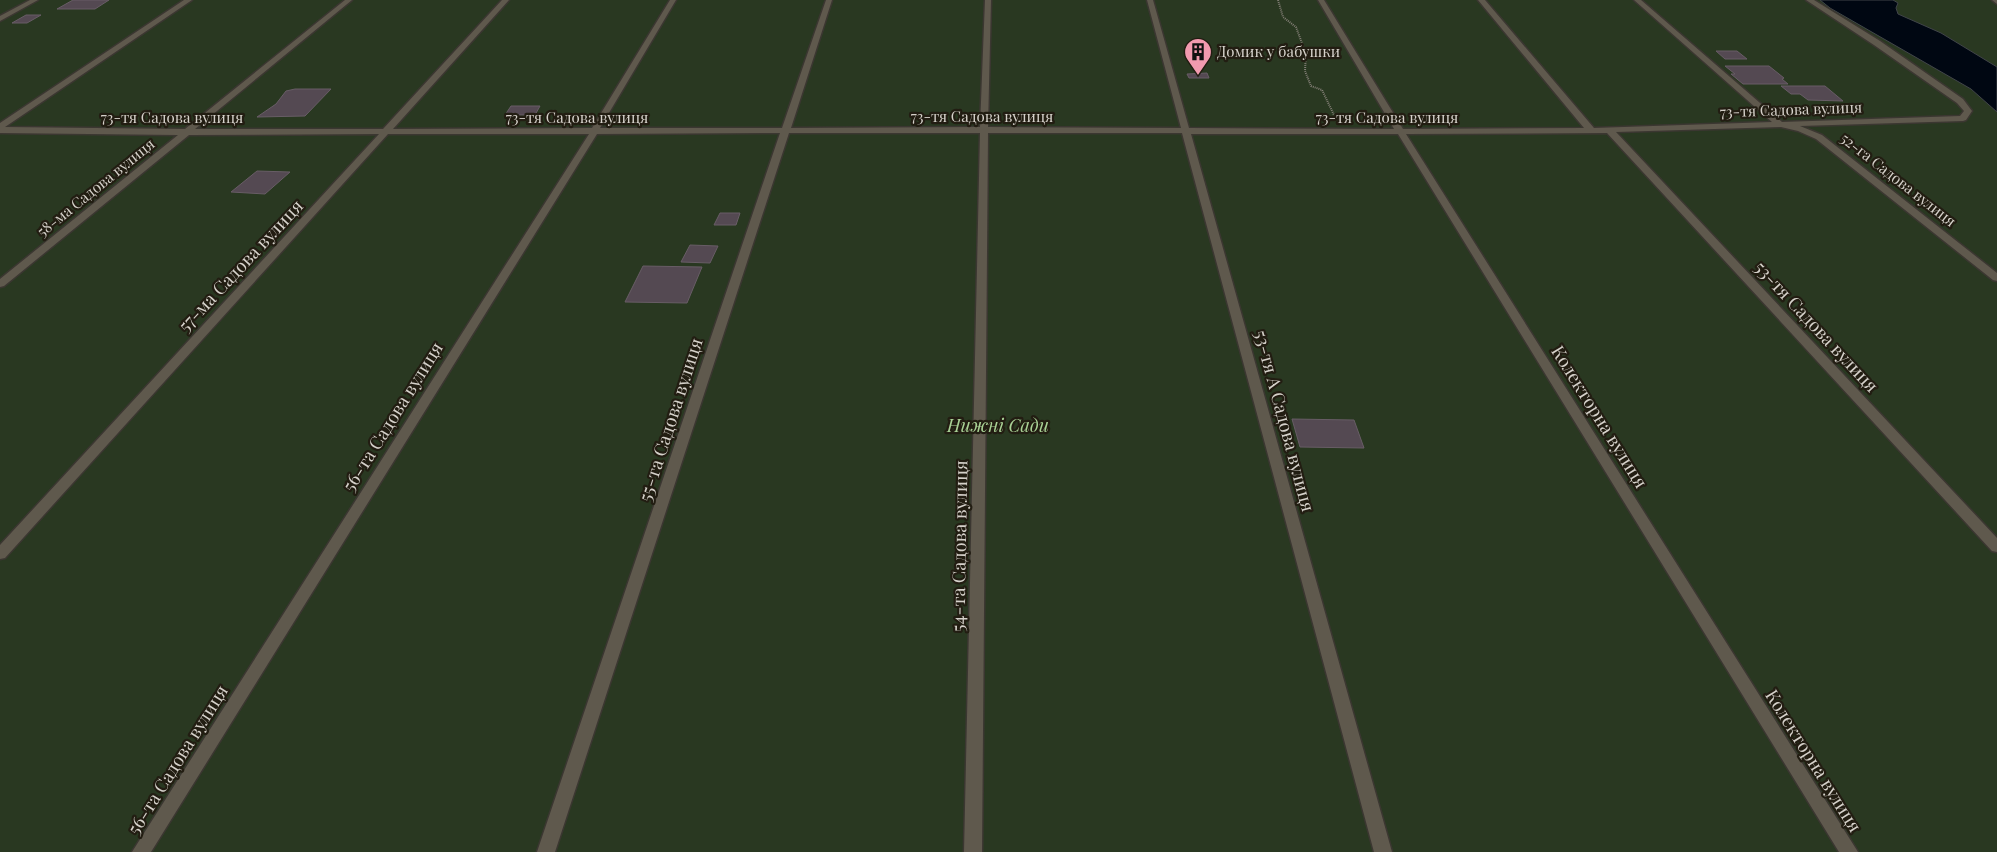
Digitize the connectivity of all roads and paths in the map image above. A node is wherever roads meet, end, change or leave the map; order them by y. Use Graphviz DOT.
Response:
graph roads {
  1 [pos="36,0"];
  2 [pos="189,0"];
  3 [pos="349,0"];
  4 [pos="506,0"];
  5 [pos="673,0"];
  6 [pos="829,0"];
  7 [pos="988,0"];
  8 [pos="1150,0"];
  9 [pos="1278,0"];
  10 [pos="1321,0"];
  11 [pos="1481,0"];
  12 [pos="1637,0"];
  13 [pos="1809,0"];
  14 [pos="0,19"];
  15 [pos="1780,124"];
  16 [pos="0,128"];
  17 [pos="984,130"];
  18 [pos="1591,130"];
  19 [pos="1610,130"];
  20 [pos="388,131"];
  21 [pos="785,131"];
  22 [pos="187,132"];
  23 [pos="594,132"];
  24 [pos="1187,132"];
  25 [pos="1337,132"];
  26 [pos="1401,133"];
  27 [pos="1997,278"];
  28 [pos="0,284"];
  29 [pos="1997,547"];
  30 [pos="0,554"];
  31 [pos="141,852"];
  32 [pos="546,852"];
  33 [pos="973,852"];
  34 [pos="1383,852"];
  35 [pos="1849,852"];
  1 -- 14 [label="street"];
  2 -- 16 [label="street"];
  3 -- 22 [label="street, 58-ма Садова вулиця"];
  4 -- 20 [label="street, 57-ма Садова вулиця"];
  5 -- 23 [label="street, 56-та Садова вулиця"];
  6 -- 21 [label="street, 55-та Садова вулиця"];
  7 -- 17 [label="street, 54-та Садова вулиця"];
  8 -- 24 [label="street, 53-тя А Садова вулиця"];
  9 -- 25 [label="path"];
  10 -- 26 [label="street, Колекторна вулиця"];
  11 -- 18 [label="street"];
  12 -- 15 [label="street, 52-га Садова вулиця"];
  13 -- 15 [label="street, 73-тя Садова вулиця"];
  15 -- 19 [label="street, 73-тя Садова вулиця"];
  15 -- 27 [label="street, 52-га Садова вулиця"];
  16 -- 22 [label="street, 73-тя Садова вулиця"];
  17 -- 21 [label="street, 73-тя Садова вулиця"];
  17 -- 24 [label="street, 73-тя Садова вулиця"];
  17 -- 33 [label="street, 54-та Садова вулиця"];
  18 -- 19 [label="street, 73-тя Садова вулиця"];
  18 -- 26 [label="street, 73-тя Садова вулиця"];
  19 -- 29 [label="street, 53-тя Садова вулиця"];
  20 -- 22 [label="street, 73-тя Садова вулиця"];
  20 -- 23 [label="street, 73-тя Садова вулиця"];
  20 -- 30 [label="street, 57-ма Садова вулиця"];
  21 -- 23 [label="street, 73-тя Садова вулиця"];
  21 -- 32 [label="street, 55-та Садова вулиця"];
  22 -- 28 [label="street, 58-ма Садова вулиця"];
  23 -- 31 [label="street, 56-та Садова вулиця"];
  24 -- 25 [label="street, 73-тя Садова вулиця"];
  24 -- 34 [label="street, 53-тя А Садова вулиця"];
  25 -- 26 [label="street, 73-тя Садова вулиця"];
  26 -- 35 [label="street, Колекторна вулиця"];
}
